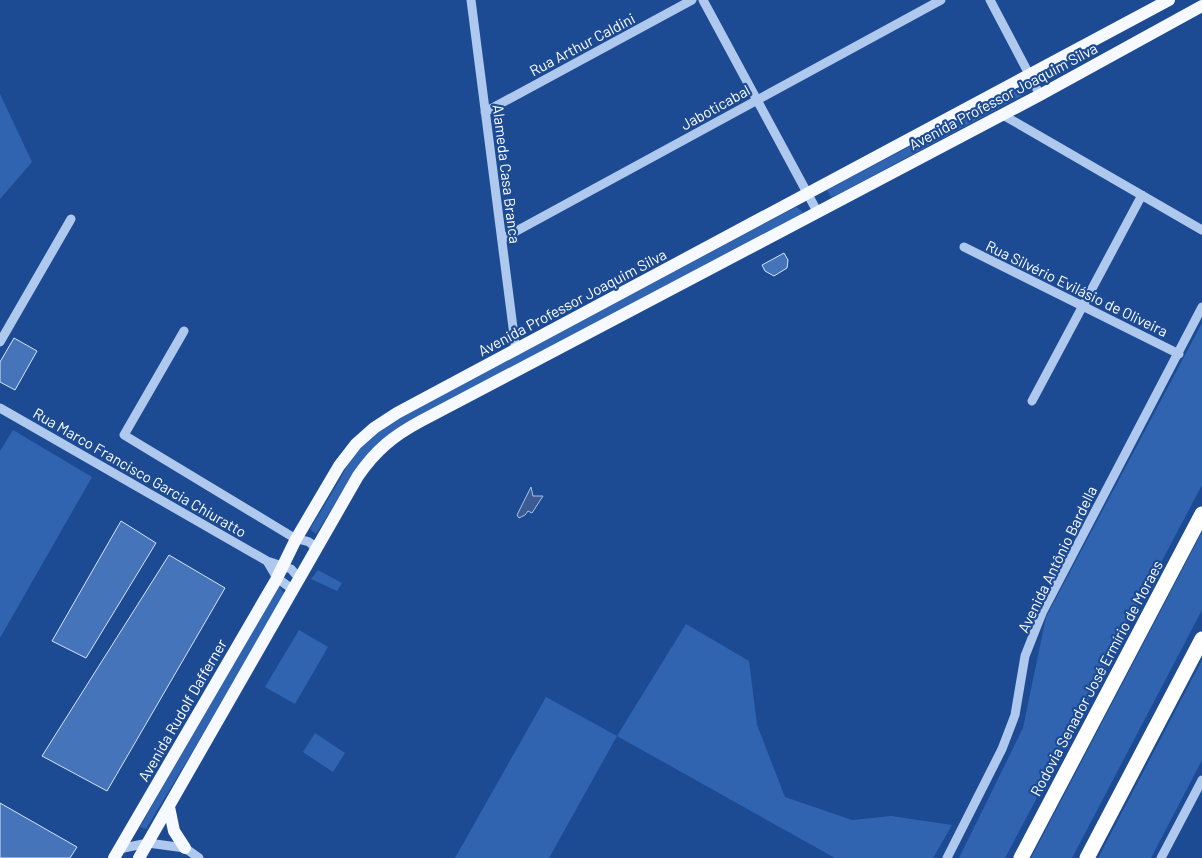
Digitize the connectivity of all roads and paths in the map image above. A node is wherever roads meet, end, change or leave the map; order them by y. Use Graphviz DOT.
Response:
graph roads {
  1 [pos="471,0"];
  2 [pos="692,0"];
  3 [pos="703,0"];
  4 [pos="941,0"];
  5 [pos="990,0"];
  6 [pos="1169,0"];
  7 [pos="1202,6"];
  8 [pos="1030,75"];
  9 [pos="1040,95"];
  10 [pos="757,100"];
  11 [pos="485,112"];
  12 [pos="1003,115"];
  13 [pos="808,194"];
  14 [pos="1142,195"];
  15 [pos="818,213"];
  16 [pos="71,219"];
  17 [pos="1202,230"];
  18 [pos="502,240"];
  19 [pos="964,247"];
  20 [pos="1083,307"];
  21 [pos="1202,308"];
  22 [pos="184,330"];
  23 [pos="0,342"];
  24 [pos="516,351"];
  25 [pos="1179,354"];
  26 [pos="1032,401"];
  27 [pos="0,408"];
  28 [pos="356,444"];
  29 [pos="1202,514"];
  30 [pos="296,540"];
  31 [pos="315,550"];
  32 [pos="266,561"];
  33 [pos="284,566"];
  34 [pos="277,578"];
  35 [pos="296,584"];
  36 [pos="1202,639"];
  37 [pos="1202,780"];
  38 [pos="169,807"];
  39 [pos="148,844"];
  40 [pos="186,848"];
  41 [pos="117,853"];
  42 [pos="140,858"];
  43 [pos="199,858"];
  44 [pos="947,858"];
  45 [pos="1021,858"];
  46 [pos="1087,858"];
  47 [pos="1162,858"];
  1 -- 11 [label="street, Alameda Casa Branca"];
  2 -- 11 [label="street, Rua Arthur Caldini"];
  3 -- 10 [label="street"];
  4 -- 10 [label="street, Jaboticabal"];
  5 -- 8 [label="street"];
  6 -- 8 [label="main road, Avenida Professor Joaquim Silva"];
  7 -- 9 [label="main road, Avenida Professor Joaquim Silva"];
  8 -- 9 [label="street"];
  8 -- 13 [label="main road, Avenida Professor Joaquim Silva"];
  9 -- 12 [label="main road, Avenida Professor Joaquim Silva"];
  10 -- 13 [label="street"];
  10 -- 18 [label="street, Jaboticabal"];
  11 -- 18 [label="street, Alameda Casa Branca"];
  12 -- 14 [label="street"];
  12 -- 15 [label="main road, Avenida Professor Joaquim Silva"];
  13 -- 15 [label="street"];
  13 -- 24 [label="main road, Avenida Professor Joaquim Silva"];
  14 -- 17 [label="street"];
  14 -- 20 [label="street"];
  15 -- 31 [label="main road, Avenida Professor Joaquim Silva"];
  16 -- 23 [label="street"];
  18 -- 24 [label="street, Alameda Casa Branca"];
  19 -- 20 [label="street, Rua Silvério Evilásio de Oliveira"];
  20 -- 25 [label="street, Rua Silvério Evilásio de Oliveira"];
  20 -- 26 [label="street"];
  21 -- 25 [label="street, Avenida Antônio Bardella"];
  22 -- 30 [label="street"];
  24 -- 28 [label="main road, Avenida Professor Joaquim Silva"];
  25 -- 44 [label="street, Avenida Antônio Bardella"];
  27 -- 32 [label="street, Rua Marco Francisco Garcia Chiuratto"];
  28 -- 30 [label="main road, Avenida Rudolf Dafferner"];
  29 -- 45 [label="highway, Rodovia Senador José Ermírio de Moraes"];
  30 -- 31 [label="street"];
  30 -- 33 [label="main road, Avenida Rudolf Dafferner"];
  31 -- 35 [label="main road"];
  32 -- 33 [label="street, Rua Marco Francisco Garcia Chiuratto"];
  32 -- 34 [label="street, Rua Marco Francisco Garcia Chiuratto"];
  33 -- 34 [label="main road, Avenida Rudolf Dafferner"];
  33 -- 35 [label="street"];
  34 -- 35 [label="street"];
  34 -- 41 [label="main road, Avenida Rudolf Dafferner"];
  35 -- 38 [label="main road"];
  36 -- 46 [label="highway"];
  37 -- 47 [label="street"];
  38 -- 39 [label="main road"];
  38 -- 40 [label="main road"];
  39 -- 40 [label="street"];
  39 -- 41 [label="street"];
  39 -- 42 [label="main road"];
  40 -- 43 [label="street"];
}
